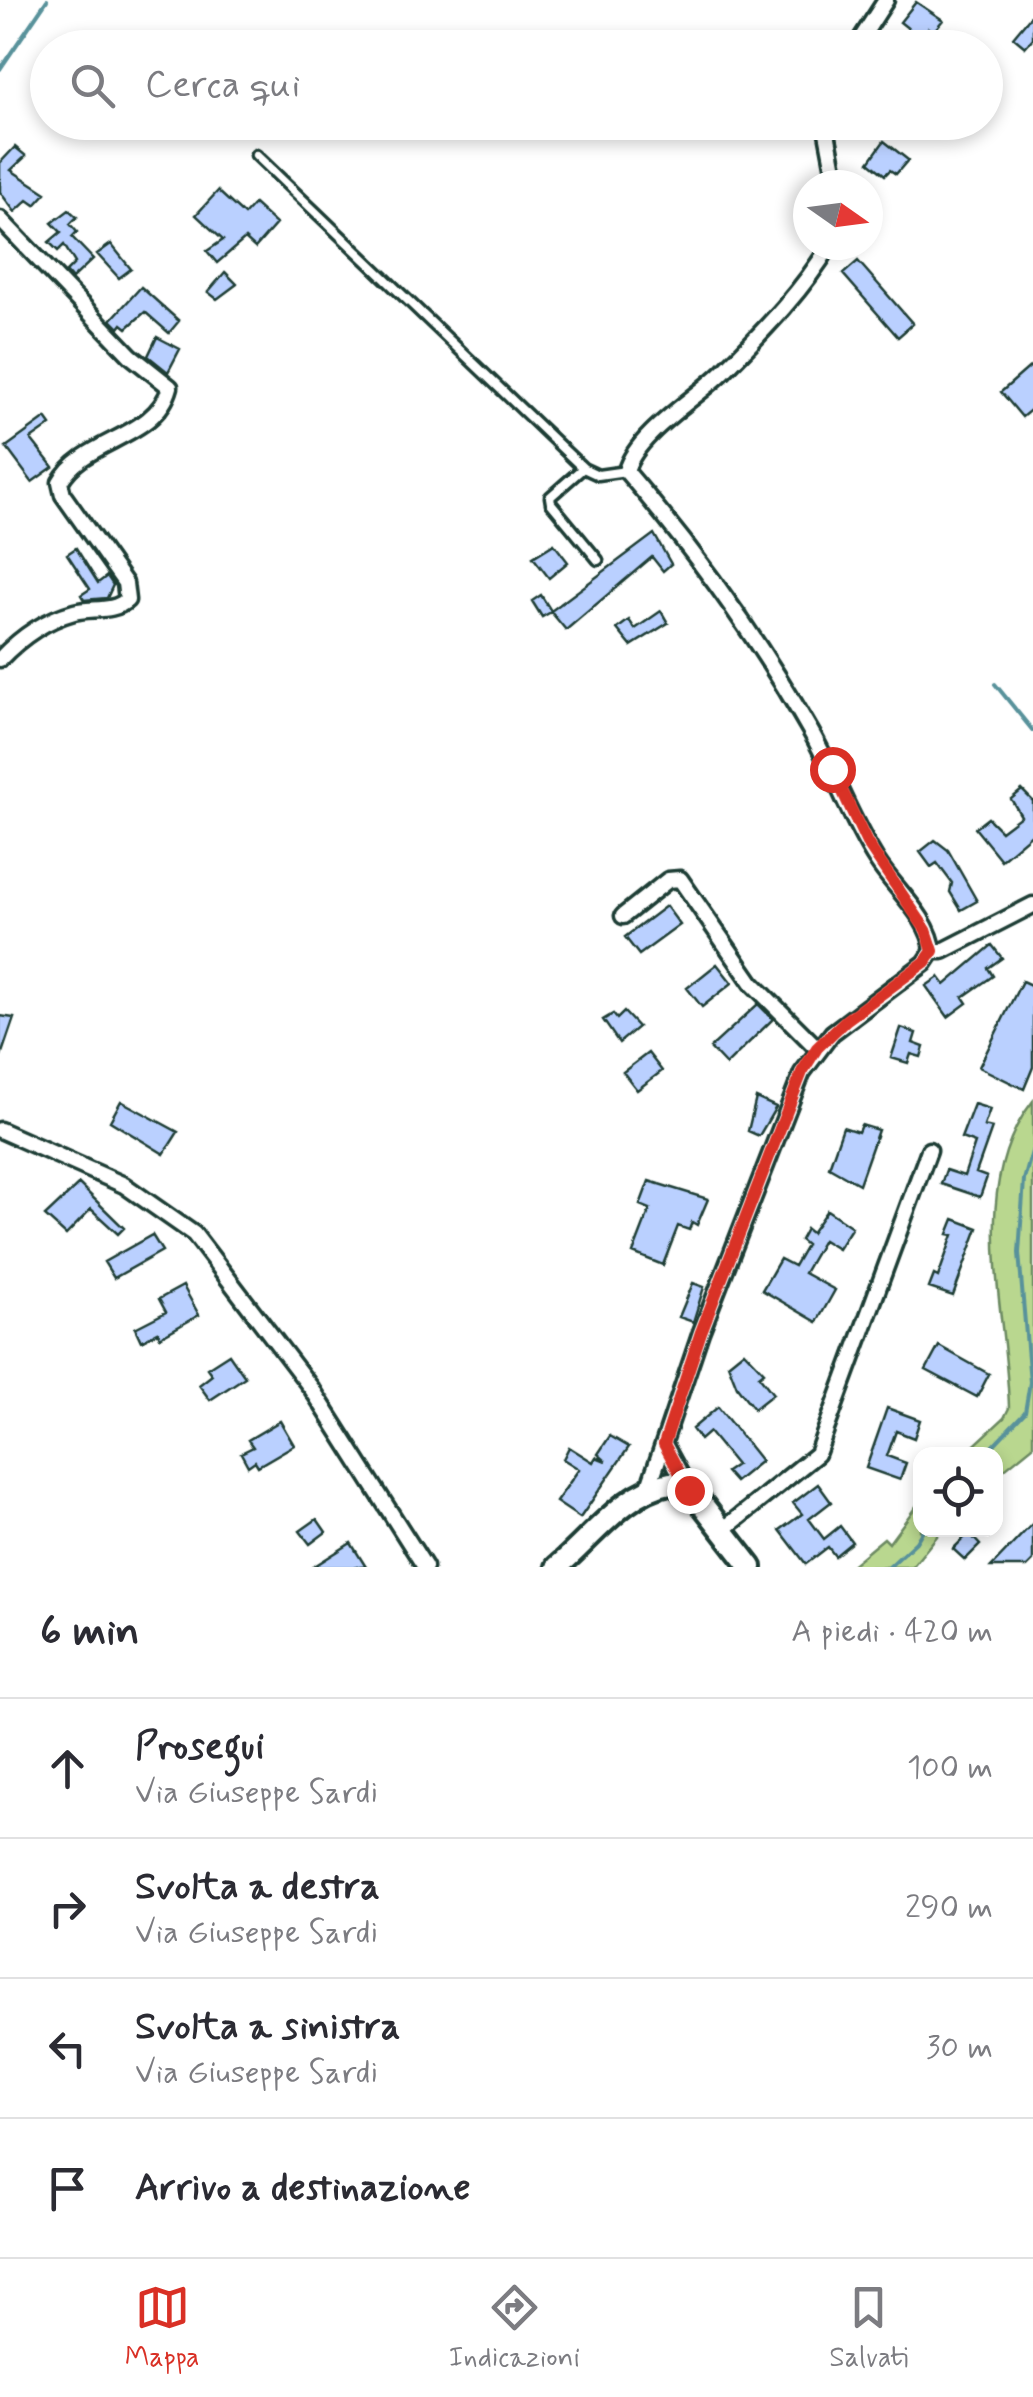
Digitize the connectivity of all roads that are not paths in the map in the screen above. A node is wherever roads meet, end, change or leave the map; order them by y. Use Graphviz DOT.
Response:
graph roads {
  1 [pos="886,0"];
  2 [pos="866,30"];
  3 [pos="829,140"];
  4 [pos="256,155"];
  5 [pos="835,170"];
  6 [pos="0,219"];
  7 [pos="819,260"];
  8 [pos="582,468"];
  9 [pos="626,470"];
  10 [pos="598,560"];
  11 [pos="0,659"];
  12 [pos="1033,905"];
  13 [pos="623,916"];
  14 [pos="933,951"];
  15 [pos="817,1048"];
  16 [pos="0,1130"];
  17 [pos="929,1150"];
  18 [pos="664,1444"];
  19 [pos="648,1489"];
  20 [pos="689,1490"];
  21 [pos="724,1530"];
  22 [pos="425,1567"];
  23 [pos="557,1567"];
  24 [pos="751,1567"];
  1 -- 2 [label="street"];
  3 -- 5 [label="street"];
  4 -- 8 [label="lane"];
  6 -- 11 [label="street"];
  7 -- 9 [label="street"];
  8 -- 9 [label="lane"];
  8 -- 10 [label="lane"];
  9 -- 14 [label="street"];
  12 -- 14 [label="street"];
  13 -- 15 [label="street"];
  14 -- 15 [label="street"];
  15 -- 18 [label="street"];
  16 -- 22 [label="street"];
  17 -- 21 [label="street"];
  18 -- 19 [label="street"];
  18 -- 20 [label="street"];
  19 -- 20 [label="street"];
  19 -- 23 [label="street"];
  20 -- 21 [label="street"];
  21 -- 24 [label="street"];
}
